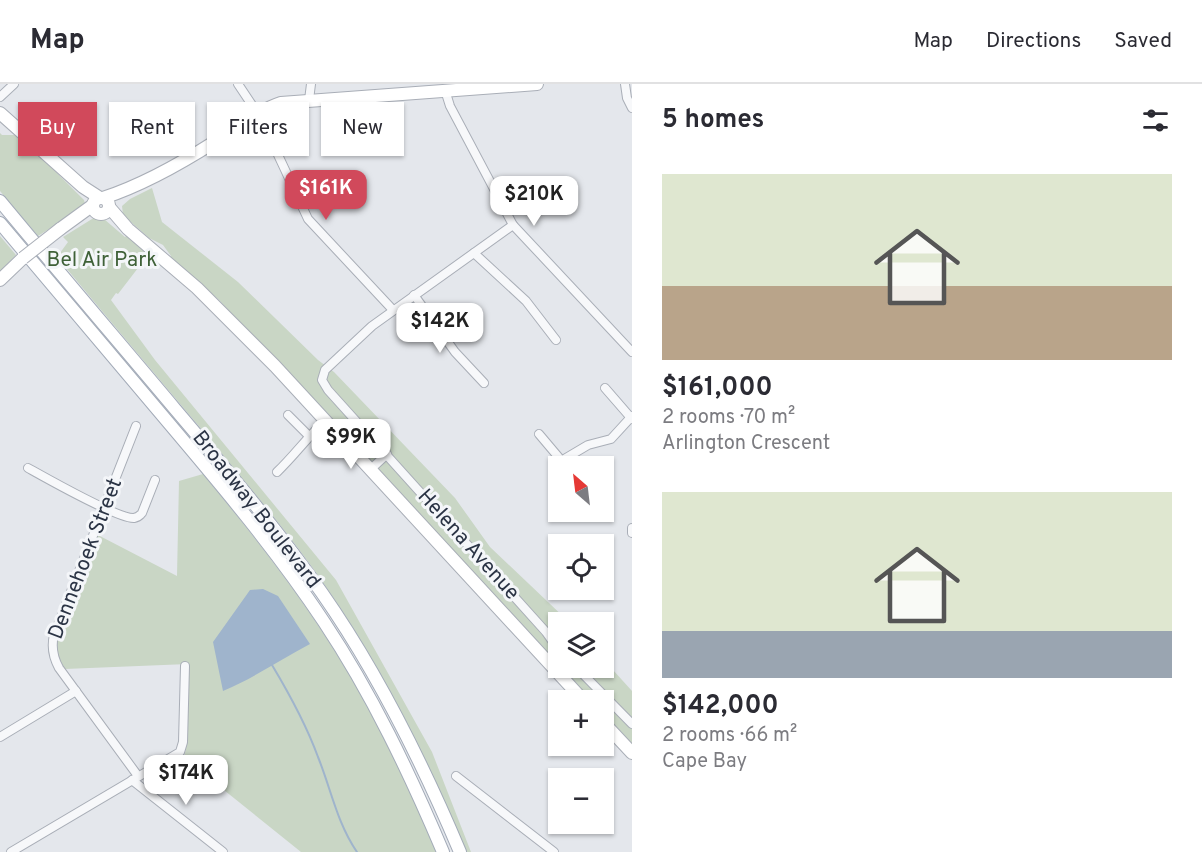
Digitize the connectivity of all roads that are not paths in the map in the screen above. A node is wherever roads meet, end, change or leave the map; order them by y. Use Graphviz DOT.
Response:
graph roads {
  1 [pos="15,84"];
  2 [pos="238,84"];
  3 [pos="311,84"];
  4 [pos="537,84"];
  5 [pos="625,84"];
  6 [pos="445,90"];
  7 [pos="0,97"];
  8 [pos="309,100"];
  9 [pos="250,102"];
  10 [pos="290,102"];
  11 [pos="632,108"];
  12 [pos="0,113"];
  13 [pos="207,147"];
  14 [pos="279,156"];
  15 [pos="57,165"];
  16 [pos="71,176"];
  17 [pos="126,191"];
  18 [pos="0,201"];
  19 [pos="102,207"];
  20 [pos="0,223"];
  21 [pos="513,225"];
  22 [pos="474,253"];
  23 [pos="1,279"];
  24 [pos="414,295"];
  25 [pos="393,310"];
  26 [pos="556,340"];
  27 [pos="632,352"];
  28 [pos="484,384"];
  29 [pos="605,388"];
  30 [pos="288,415"];
  31 [pos="632,417"];
  32 [pos="326,420"];
  33 [pos="136,426"];
  34 [pos="539,434"];
  35 [pos="309,436"];
  36 [pos="387,454"];
  37 [pos="557,456"];
  38 [pos="574,456"];
  39 [pos="28,468"];
  40 [pos="371,469"];
  41 [pos="277,472"];
  42 [pos="155,480"];
  43 [pos="105,507"];
  44 [pos="632,528"];
  45 [pos="632,533"];
  46 [pos="511,593"];
  47 [pos="496,608"];
  48 [pos="548,635"];
  49 [pos="184,666"];
  50 [pos="587,678"];
  51 [pos="574,690"];
  52 [pos="76,691"];
  53 [pos="632,724"];
  54 [pos="614,734"];
  55 [pos="0,737"];
  56 [pos="632,753"];
  57 [pos="456,776"];
  58 [pos="135,778"];
  59 [pos="11,852"];
  60 [pos="223,852"];
  61 [pos="443,852"];
  62 [pos="460,852"];
  63 [pos="554,852"];
  1 -- 7 [label="street"];
  2 -- 9 [label="street"];
  3 -- 8 [label="street"];
  4 -- 6 [label="main road"];
  5 -- 11 [label="street"];
  6 -- 8 [label="main road"];
  6 -- 21 [label="street"];
  8 -- 10 [label="main road"];
  12 -- 15 [label="main road"];
  13 -- 17 [label="main road"];
  14 -- 25 [label="street"];
  15 -- 16 [label="main road"];
  15 -- 19 [label="main road"];
  16 -- 17 [label="main road"];
  16 -- 19 [label="main road"];
  17 -- 19 [label="main road"];
  17 -- 19 [label="main road"];
  18 -- 62 [label="main road, Broadway Boulevard"];
  19 -- 23 [label="main road, bridge"];
  19 -- 32 [label="main road"];
  20 -- 61 [label="main road, Broadway Boulevard"];
  21 -- 22 [label="street"];
  21 -- 27 [label="street"];
  22 -- 24 [label="street"];
  22 -- 26 [label="street"];
  24 -- 25 [label="street"];
  24 -- 28 [label="street"];
  25 -- 36 [label="street, Helena Avenue"];
  29 -- 31 [label="street"];
  30 -- 35 [label="street"];
  31 -- 38 [label="street"];
  32 -- 35 [label="street"];
  32 -- 40 [label="main road"];
  33 -- 43 [label="street, Dennehoek Street"];
  34 -- 37 [label="street"];
  35 -- 41 [label="street"];
  36 -- 40 [label="street"];
  36 -- 46 [label="street, Helena Avenue"];
  39 -- 43 [label="street"];
  40 -- 47 [label="main road"];
  42 -- 43 [label="street"];
  43 -- 52 [label="street, Dennehoek Street"];
  44 -- 45 [label="street"];
  46 -- 47 [label="street"];
  46 -- 48 [label="street, Helena Avenue"];
  47 -- 51 [label="main road"];
  49 -- 58 [label="street"];
  50 -- 53 [label="street"];
  52 -- 55 [label="street"];
  52 -- 58 [label="street, Dennehoek Street"];
  54 -- 56 [label="main road"];
  57 -- 63 [label="street"];
  58 -- 59 [label="street"];
  58 -- 60 [label="street, Dennehoek Street"];
}
